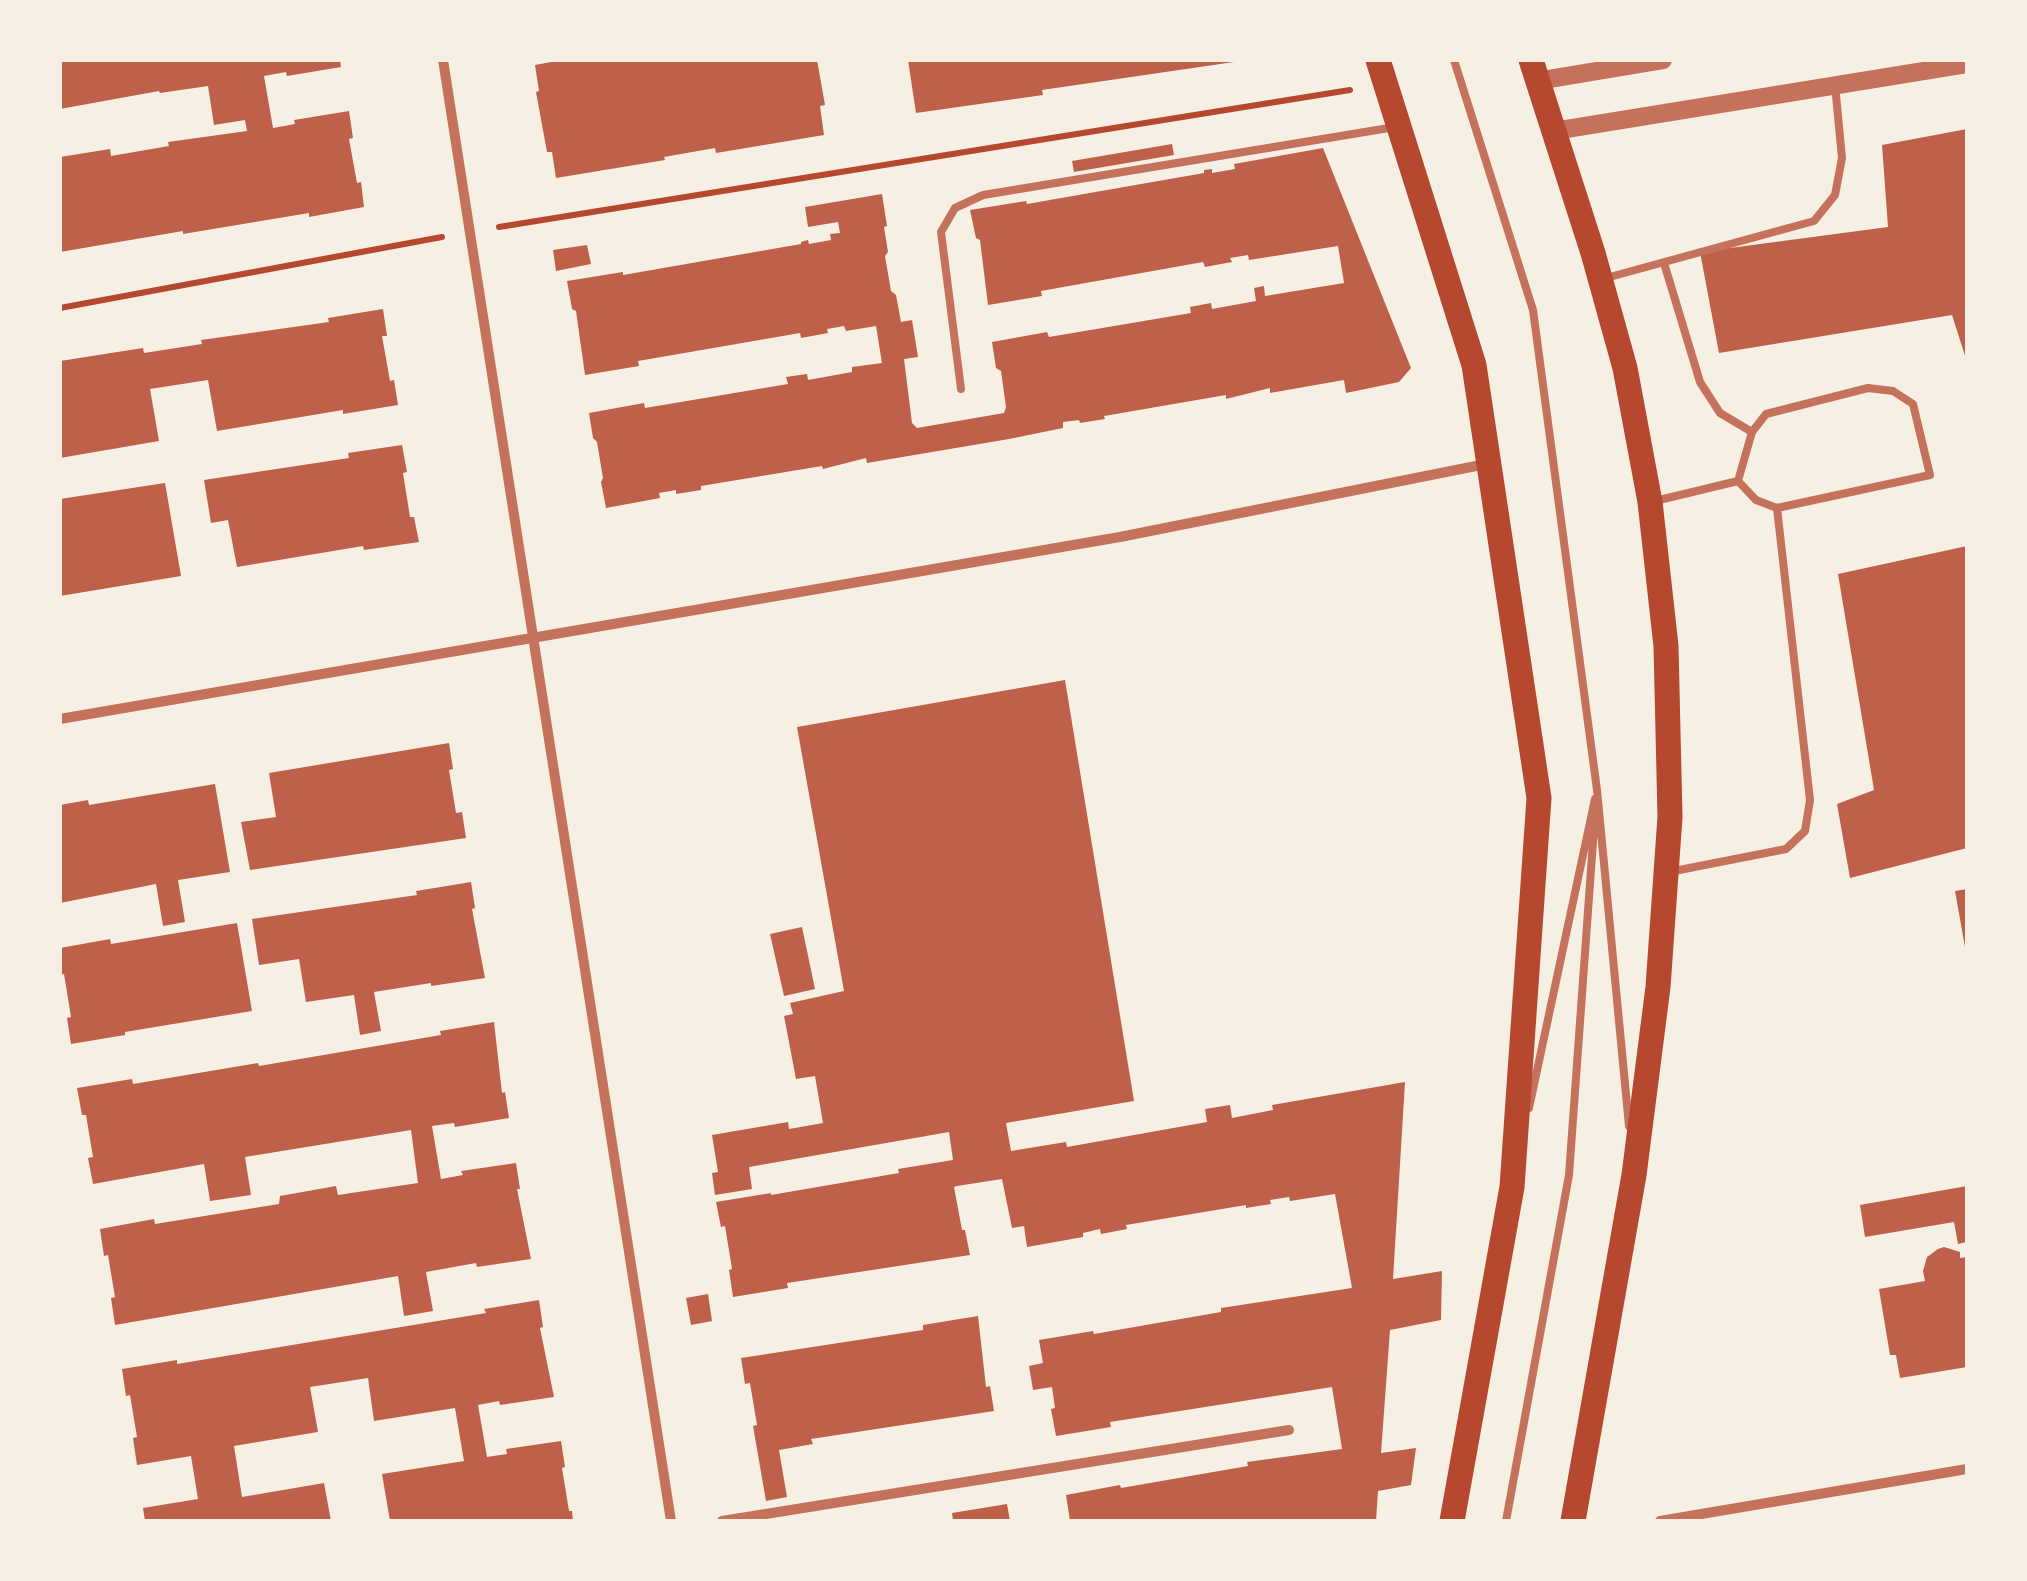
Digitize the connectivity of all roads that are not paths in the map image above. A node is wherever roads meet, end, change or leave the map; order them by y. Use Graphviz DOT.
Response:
graph roads {
  1 [pos="443,60"];
  2 [pos="1454,60"];
  3 [pos="1663,60"];
  4 [pos="1967,64"];
  5 [pos="1534,71"];
  6 [pos="1382,72"];
  7 [pos="1835,85"];
  8 [pos="1399,126"];
  9 [pos="1554,130"];
  10 [pos="1664,262"];
  11 [pos="1601,280"];
  12 [pos="962,390"];
  13 [pos="1752,432"];
  14 [pos="1488,464"];
  15 [pos="1738,480"];
  16 [pos="1650,502"];
  17 [pos="1777,508"];
  18 [pos="534,639"];
  19 [pos="60,719"];
  20 [pos="1597,790"];
  21 [pos="1666,873"];
  22 [pos="1634,1175"];
  23 [pos="1512,1187"];
  24 [pos="1288,1430"];
  25 [pos="1967,1469"];
  26 [pos="672,1521"];
  27 [pos="722,1521"];
  28 [pos="1452,1521"];
  29 [pos="1506,1521"];
  30 [pos="1573,1521"];
  31 [pos="1660,1521"];
  1 -- 18 [label="street"];
  2 -- 20 [label="lane"];
  3 -- 5 [label="street"];
  4 -- 7 [label="street"];
  5 -- 9 [label="main road"];
  6 -- 8 [label="main road"];
  7 -- 9 [label="street"];
  7 -- 10 [label="lane"];
  8 -- 12 [label="lane"];
  8 -- 14 [label="main road"];
  9 -- 11 [label="main road"];
  10 -- 11 [label="lane"];
  10 -- 13 [label="lane"];
  11 -- 16 [label="main road"];
  13 -- 15 [label="lane"];
  13 -- 17 [label="lane"];
  14 -- 18 [label="street"];
  14 -- 23 [label="main road"];
  15 -- 16 [label="lane"];
  15 -- 17 [label="lane"];
  16 -- 21 [label="main road"];
  17 -- 21 [label="lane"];
  18 -- 19 [label="street"];
  18 -- 26 [label="street"];
  20 -- 22 [label="lane"];
  20 -- 23 [label="lane"];
  20 -- 29 [label="lane"];
  21 -- 22 [label="main road"];
  22 -- 30 [label="main road"];
  23 -- 28 [label="main road"];
  24 -- 27 [label="street"];
  25 -- 31 [label="street"];
}
